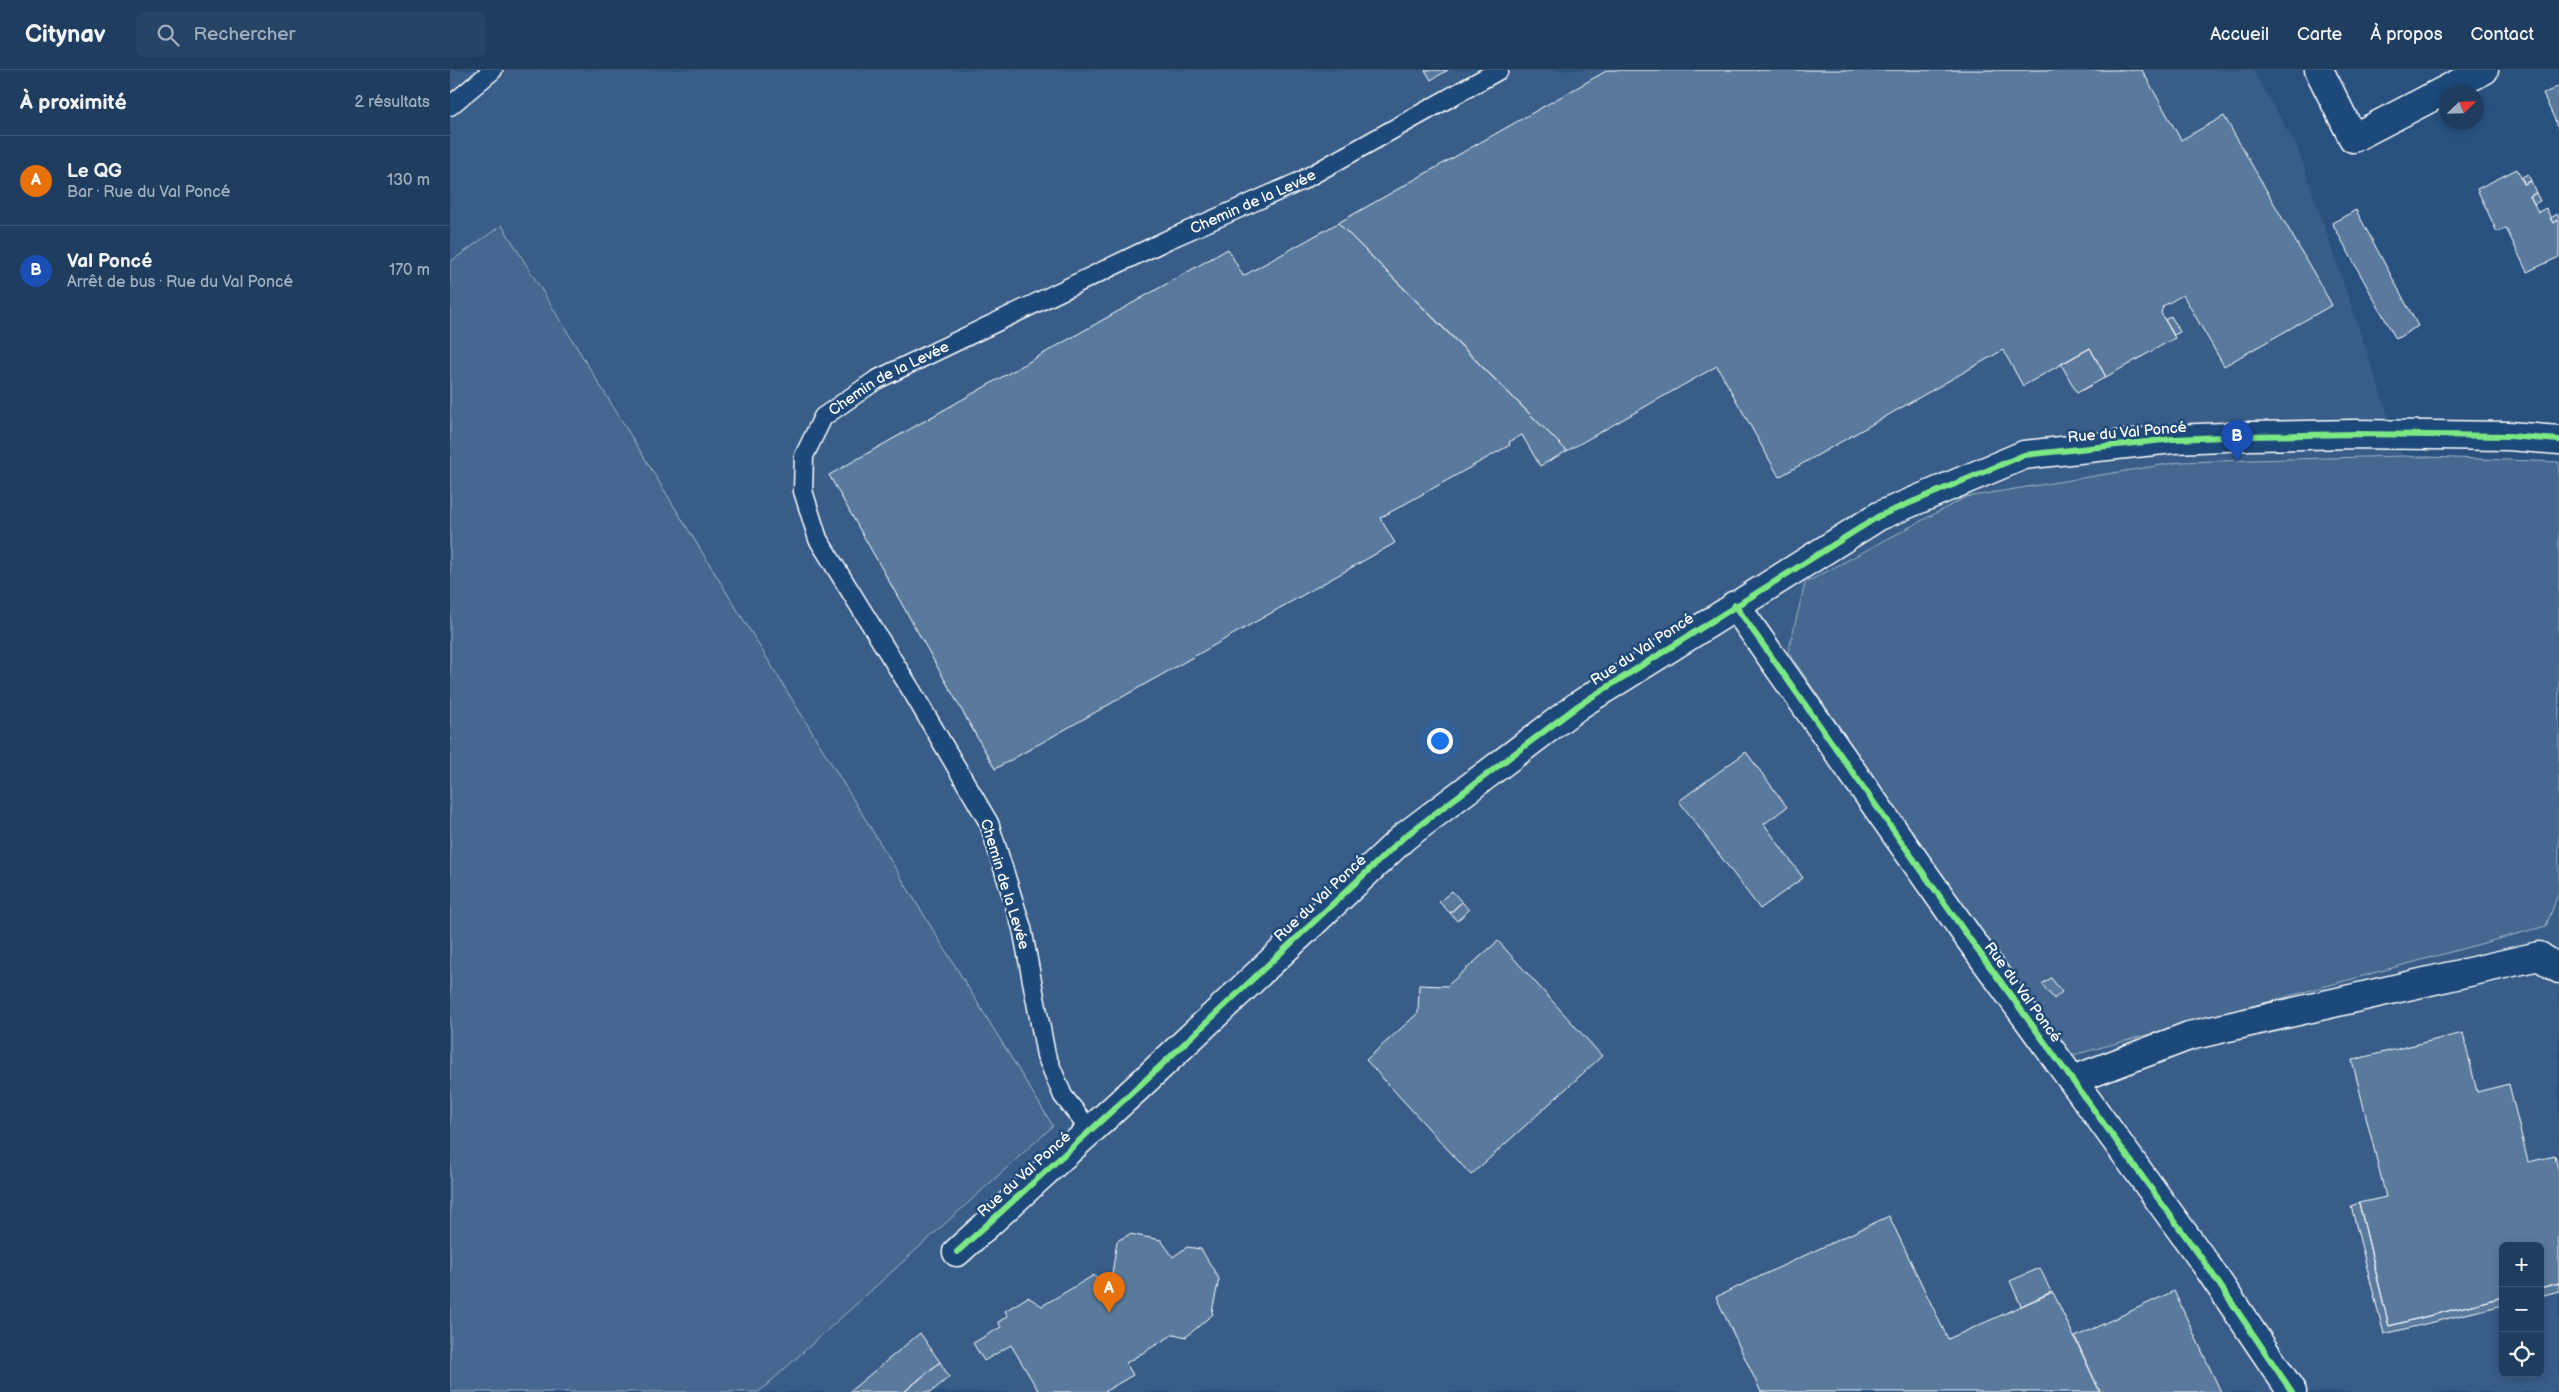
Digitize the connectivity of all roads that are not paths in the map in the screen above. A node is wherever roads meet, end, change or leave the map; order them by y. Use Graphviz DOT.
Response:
graph roads {
  1 [pos="493,70"];
  2 [pos="1499,70"];
  3 [pos="2320,70"];
  4 [pos="2484,70"];
  5 [pos="450,106"];
  6 [pos="2559,440"];
  7 [pos="1736,605"];
  8 [pos="2559,969"];
  9 [pos="2073,1080"];
  10 [pos="1090,1130"];
  11 [pos="957,1252"];
  12 [pos="2292,1392"];
  1 -- 5 [label="lane"];
  2 -- 10 [label="lane, Chemin de la Levée"];
  3 -- 4 [label="street"];
  6 -- 7 [label="street, Rue du Val Poncé"];
  7 -- 9 [label="street, Rue du Val Poncé"];
  7 -- 10 [label="street, Rue du Val Poncé"];
  8 -- 9 [label="street"];
  9 -- 12 [label="street, Rue du Val Poncé"];
  10 -- 11 [label="street, Rue du Val Poncé"];
}
